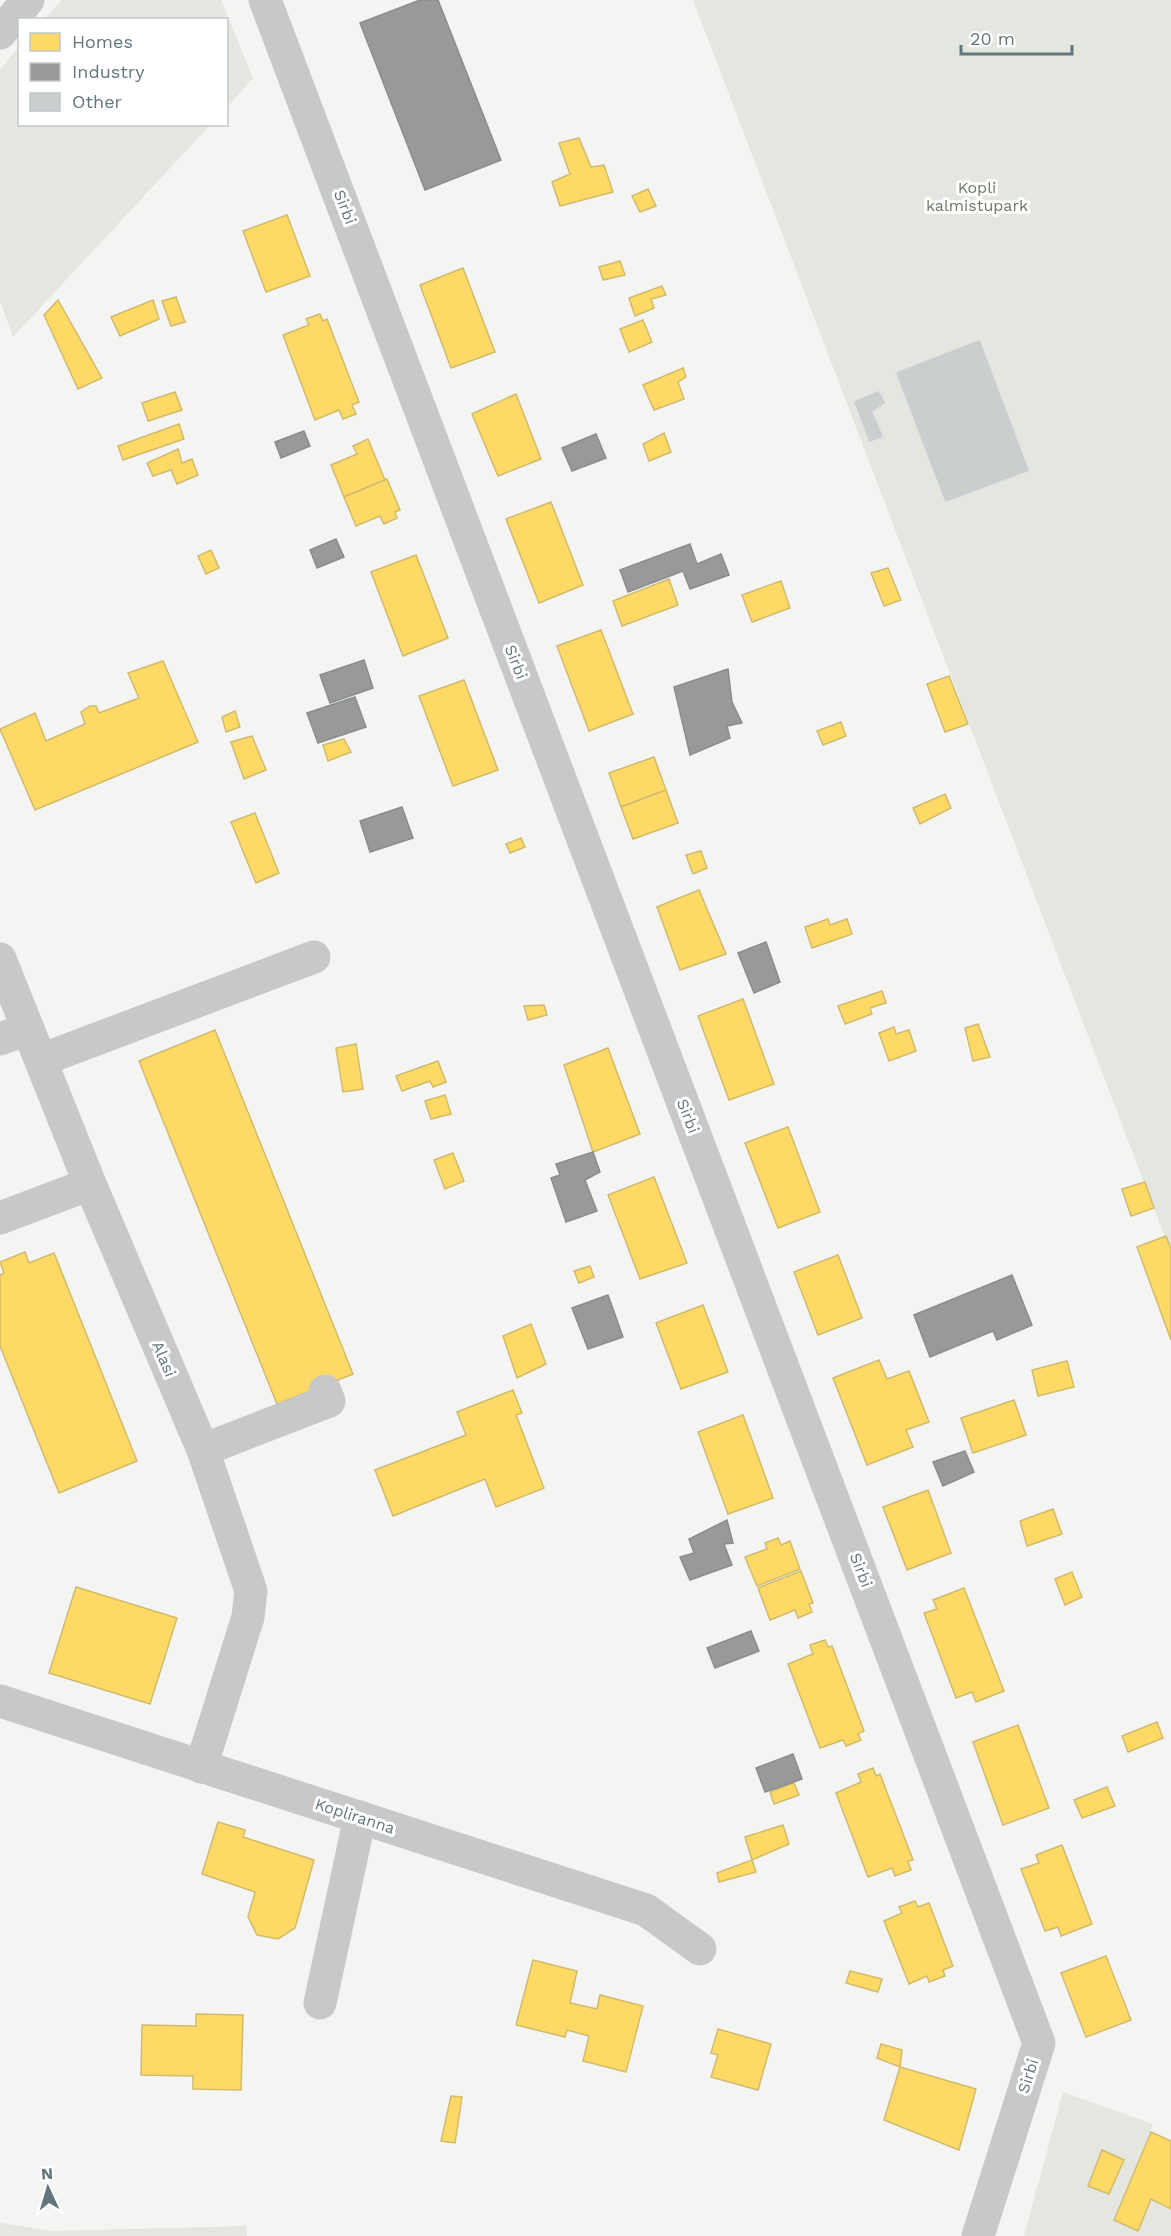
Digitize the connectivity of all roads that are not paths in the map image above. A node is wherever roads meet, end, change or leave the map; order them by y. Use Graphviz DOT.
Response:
graph roads {
  1 [pos="28,0"];
  2 [pos="265,0"];
  3 [pos="0,33"];
  4 [pos="314,957"];
  5 [pos="0,960"];
  6 [pos="14,1034"];
  7 [pos="41,1060"];
  8 [pos="90,1184"];
  9 [pos="0,1218"];
  10 [pos="325,1391"];
  11 [pos="202,1450"];
  12 [pos="0,1701"];
  13 [pos="201,1767"];
  14 [pos="360,1817"];
  15 [pos="700,1949"];
  16 [pos="320,2002"];
  17 [pos="978,2236"];
  1 -- 3 [label="street"];
  2 -- 17 [label="street, Sirbi"];
  4 -- 7 [label="street"];
  5 -- 6 [label="street, Alasi"];
  6 -- 7 [label="street, Alasi"];
  7 -- 8 [label="street, Alasi"];
  8 -- 9 [label="street"];
  8 -- 11 [label="street, Alasi"];
  10 -- 11 [label="street"];
  11 -- 13 [label="street, Alasi"];
  12 -- 13 [label="street, Kopliranna"];
  13 -- 14 [label="street, Kopliranna"];
  14 -- 15 [label="street, Kopliranna"];
  14 -- 16 [label="street"];
}
